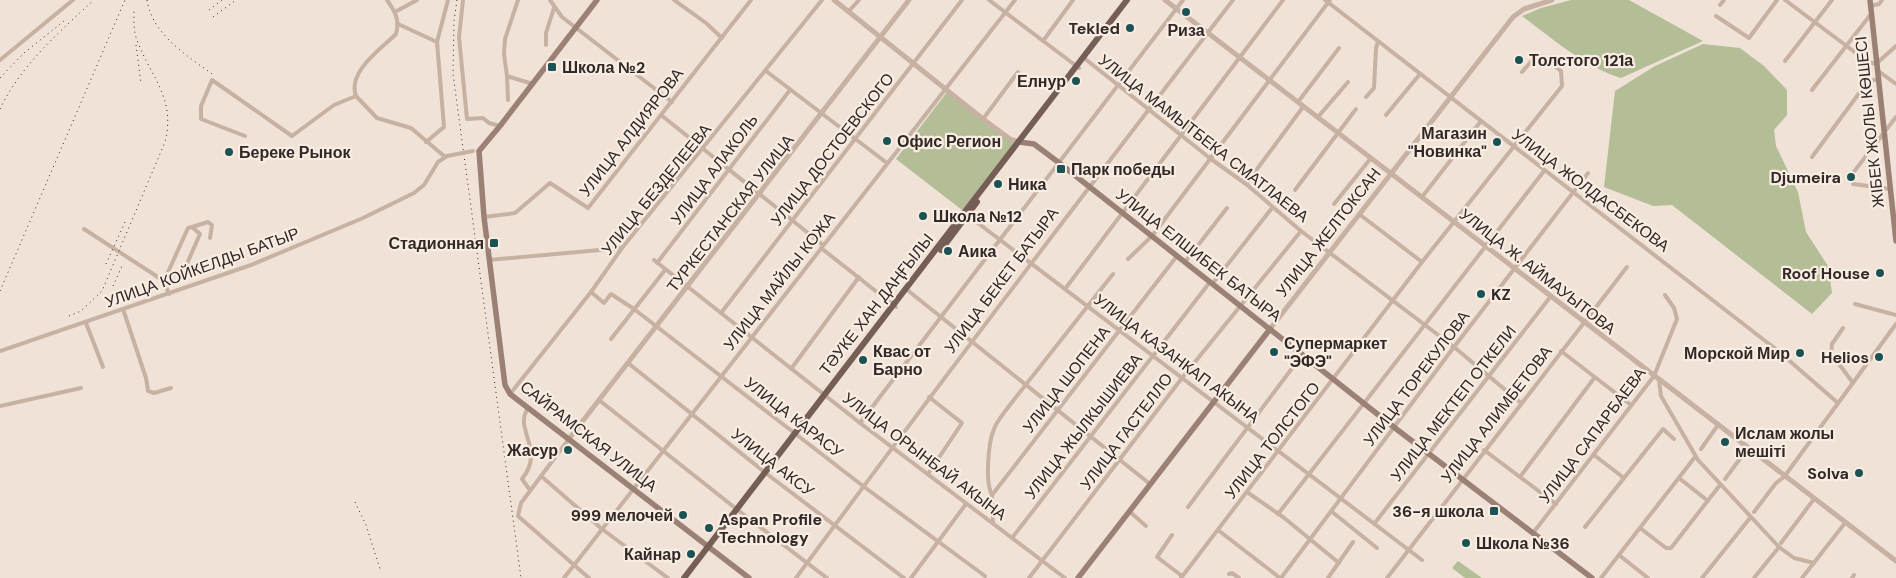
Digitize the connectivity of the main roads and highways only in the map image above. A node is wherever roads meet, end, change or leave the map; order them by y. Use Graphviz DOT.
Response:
graph roads {
  1 [pos="596,0"];
  2 [pos="1128,0"];
  3 [pos="1870,3"];
  4 [pos="1021,142"];
  5 [pos="1896,183"];
  6 [pos="1890,190"];
  7 [pos="1896,241"];
  8 [pos="1270,329"];
  9 [pos="709,548"];
  10 [pos="684,578"];
  11 [pos="688,578"];
  12 [pos="749,578"];
  13 [pos="1078,578"];
  14 [pos="1592,578"];
  1 -- 9 [label="main road, САЙРАМСКАЯ УЛИЦА"];
  2 -- 4 [label="main road, ТӘУКЕ ХАН ДАҢҒЫЛЫ"];
  3 -- 6 [label="main road, ЖІБЕК ЖОЛЫ КӨШЕСІ"];
  4 -- 8 [label="main road, УЛИЦА ЕЛШИБЕК БАТЫРА"];
  4 -- 9 [label="main road, ТӘУКЕ ХАН ДАҢҒЫЛЫ"];
  5 -- 6 [label="main road"];
  6 -- 7 [label="main road, ЖІБЕК ЖОЛЫ КӨШЕСІ"];
  8 -- 13 [label="main road, УЛИЦА ЖЕЛТОКСАН"];
  8 -- 14 [label="main road, УЛИЦА ЕЛШИБЕК БАТЫРА"];
  9 -- 10 [label="main road, ТӘУКЕ ХАН ДАҢҒЫЛЫ"];
  9 -- 11 [label="main road, ТӘУКЕ ХАН ДАҢҒЫЛЫ"];
  9 -- 12 [label="main road, САЙРАМСКАЯ УЛИЦА"];
}
